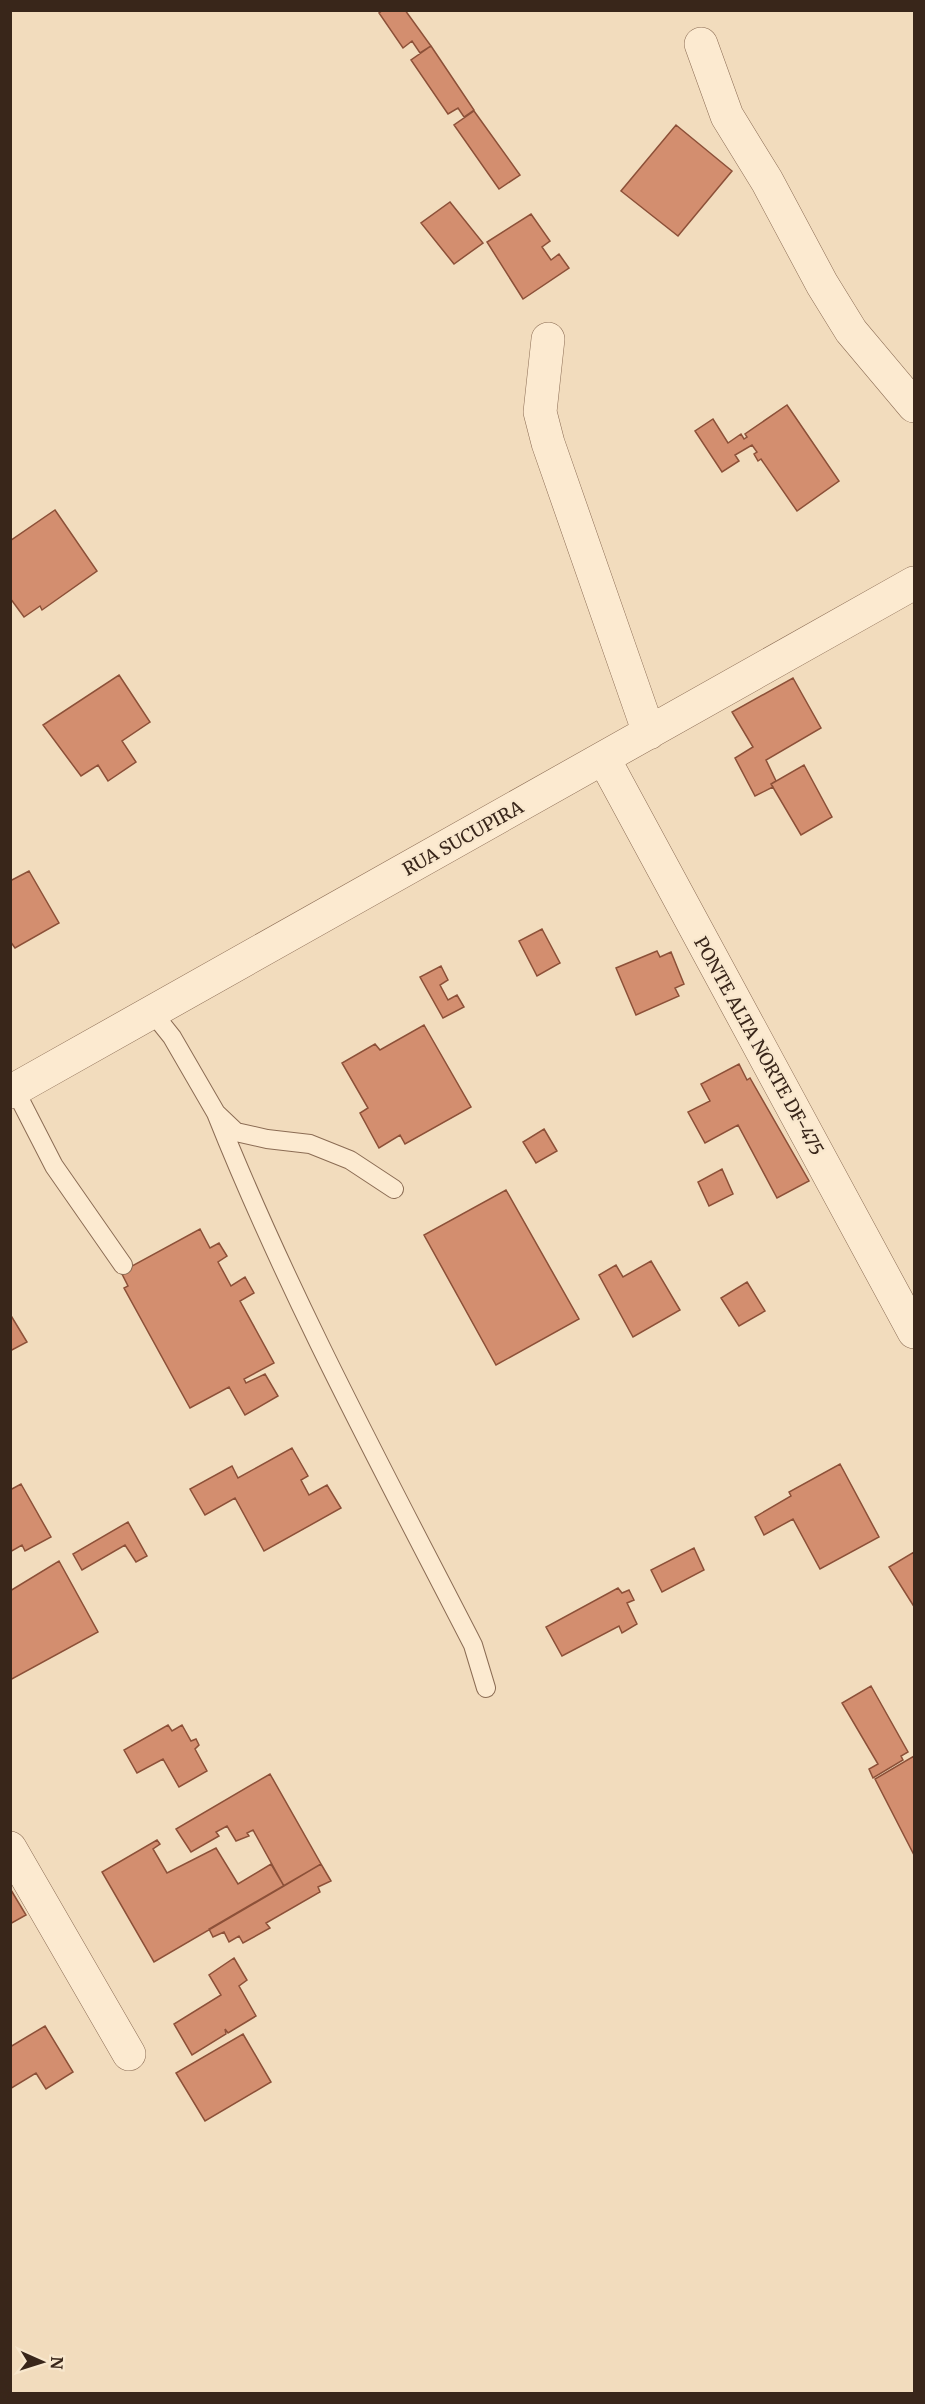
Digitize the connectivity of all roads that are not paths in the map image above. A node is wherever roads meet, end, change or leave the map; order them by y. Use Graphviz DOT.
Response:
graph roads {
  1 [pos="701,44"];
  2 [pos="548,339"];
  3 [pos="915,406"];
  4 [pos="915,583"];
  5 [pos="649,733"];
  6 [pos="603,759"];
  7 [pos="152,1012"];
  8 [pos="13,1091"];
  9 [pos="216,1113"];
  10 [pos="394,1189"];
  11 [pos="123,1265"];
  12 [pos="915,1332"];
  13 [pos="486,1688"];
  14 [pos="10,1848"];
  15 [pos="129,2054"];
  1 -- 3 [label="street"];
  2 -- 5 [label="street"];
  4 -- 5 [label="street, RUA SUCUPIRA"];
  5 -- 6 [label="street, RUA SUCUPIRA"];
  6 -- 7 [label="street, RUA SUCUPIRA"];
  6 -- 12 [label="street, PONTE ALTA NORTE DF-475"];
  7 -- 8 [label="street, RUA SUCUPIRA"];
  7 -- 9 [label="lane"];
  8 -- 11 [label="lane"];
  9 -- 10 [label="lane"];
  9 -- 13 [label="lane"];
  14 -- 15 [label="street"];
}
